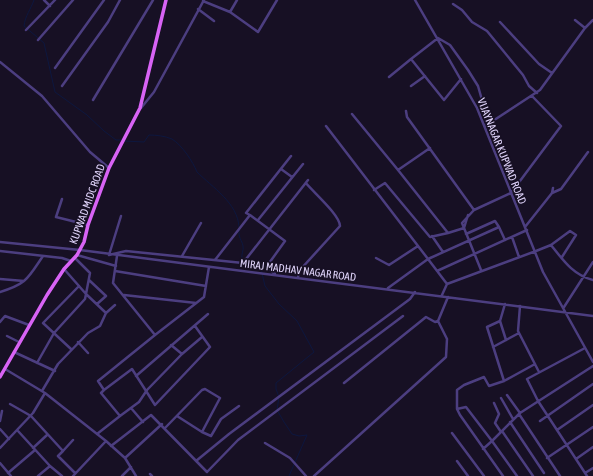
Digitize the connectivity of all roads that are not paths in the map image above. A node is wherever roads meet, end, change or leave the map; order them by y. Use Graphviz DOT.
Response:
graph roads {
  1 [pos="44,0"];
  2 [pos="56,0"];
  3 [pos="73,0"];
  4 [pos="104,0"];
  5 [pos="120,0"];
  6 [pos="153,0"];
  7 [pos="166,0"];
  8 [pos="204,0"];
  9 [pos="238,0"];
  10 [pos="278,0"];
  11 [pos="415,0"];
  12 [pos="453,4"];
  13 [pos="50,6"];
  14 [pos="198,9"];
  15 [pos="230,12"];
  16 [pos="575,20"];
  17 [pos="593,20"];
  18 [pos="214,21"];
  19 [pos="500,22"];
  20 [pos="585,28"];
  21 [pos="26,30"];
  22 [pos="438,38"];
  23 [pos="38,40"];
  24 [pos="411,59"];
  25 [pos="0,62"];
  26 [pos="55,68"];
  27 [pos="552,72"];
  28 [pos="425,76"];
  29 [pos="389,77"];
  30 [pos="461,79"];
  31 [pos="62,86"];
  32 [pos="411,86"];
  33 [pos="536,93"];
  34 [pos="532,96"];
  35 [pos="94,100"];
  36 [pos="140,108"];
  37 [pos="406,111"];
  38 [pos="352,114"];
  39 [pos="492,118"];
  40 [pos="326,126"];
  41 [pos="485,126"];
  42 [pos="430,148"];
  43 [pos="588,152"];
  44 [pos="292,156"];
  45 [pos="303,164"];
  46 [pos="108,168"];
  47 [pos="281,168"];
  48 [pos="398,170"];
  49 [pos="292,177"];
  50 [pos="553,188"];
  51 [pos="374,190"];
  52 [pos="511,193"];
  53 [pos="552,193"];
  54 [pos="62,199"];
  55 [pos="474,210"];
  56 [pos="250,215"];
  57 [pos="121,216"];
  58 [pos="258,220"];
  59 [pos="201,223"];
  60 [pos="88,226"];
  61 [pos="499,227"];
  62 [pos="464,228"];
  63 [pos="526,228"];
  64 [pos="270,229"];
  65 [pos="448,233"];
  66 [pos="466,234"];
  67 [pos="432,236"];
  68 [pos="512,237"];
  69 [pos="468,240"];
  70 [pos="505,240"];
  71 [pos="0,242"];
  72 [pos="551,244"];
  73 [pos="418,246"];
  74 [pos="80,250"];
  75 [pos="0,251"];
  76 [pos="536,251"];
  77 [pos="443,252"];
  78 [pos="474,254"];
  79 [pos="108,255"];
  80 [pos="43,256"];
  81 [pos="117,256"];
  82 [pos="182,256"];
  83 [pos="76,257"];
  84 [pos="519,257"];
  85 [pos="562,257"];
  86 [pos="376,258"];
  87 [pos="428,259"];
  88 [pos="215,260"];
  89 [pos="71,261"];
  90 [pos="593,262"];
  91 [pos="243,263"];
  92 [pos="116,266"];
  93 [pos="267,266"];
  94 [pos="209,267"];
  95 [pos="64,269"];
  96 [pos="481,270"];
  97 [pos="115,271"];
  98 [pos="437,271"];
  99 [pos="275,275"];
  100 [pos="582,277"];
  101 [pos="0,278"];
  102 [pos="298,278"];
  103 [pos="89,279"];
  104 [pos="593,280"];
  105 [pos="25,282"];
  106 [pos="447,284"];
  107 [pos="78,286"];
  108 [pos="206,286"];
  109 [pos="387,289"];
  110 [pos="0,292"];
  111 [pos="415,292"];
  112 [pos="86,294"];
  113 [pos="123,295"];
  114 [pos="442,295"];
  115 [pos="448,297"];
  116 [pos="196,303"];
  117 [pos="97,304"];
  118 [pos="505,304"];
  119 [pos="115,305"];
  120 [pos="520,306"];
  121 [pos="564,307"];
  122 [pos="565,312"];
  123 [pos="106,313"];
  124 [pos="208,314"];
  125 [pos="2,316"];
  126 [pos="403,316"];
  127 [pos="593,316"];
  128 [pos="438,321"];
  129 [pos="500,321"];
  130 [pos="0,322"];
  131 [pos="29,325"];
  132 [pos="195,326"];
  133 [pos="54,333"];
  134 [pos="519,333"];
  135 [pos="155,335"];
  136 [pos="7,336"];
  137 [pos="202,337"];
  138 [pos="506,340"];
  139 [pos="19,342"];
  140 [pos="78,342"];
  141 [pos="171,345"];
  142 [pos="493,347"];
  143 [pos="585,348"];
  144 [pos="71,349"];
  145 [pos="14,352"];
  146 [pos="88,353"];
  147 [pos="182,354"];
  148 [pos="593,362"];
  149 [pos="37,363"];
  150 [pos="535,364"];
  151 [pos="593,366"];
  152 [pos="4,369"];
  153 [pos="55,371"];
  154 [pos="539,372"];
  155 [pos="136,376"];
  156 [pos="0,377"];
  157 [pos="504,381"];
  158 [pos="344,383"];
  159 [pos="593,384"];
  160 [pos="104,390"];
  161 [pos="147,390"];
  162 [pos="42,391"];
  163 [pos="45,393"];
  164 [pos="506,395"];
  165 [pos="501,398"];
  166 [pos="538,401"];
  167 [pos="494,403"];
  168 [pos="10,404"];
  169 [pos="593,405"];
  170 [pos="239,406"];
  171 [pos="130,408"];
  172 [pos="457,409"];
  173 [pos="2,411"];
  174 [pos="519,414"];
  175 [pos="31,416"];
  176 [pos="120,416"];
  177 [pos="177,416"];
  178 [pos="548,416"];
  179 [pos="513,419"];
  180 [pos="0,421"];
  181 [pos="540,421"];
  182 [pos="143,422"];
  183 [pos="510,422"];
  184 [pos="162,424"];
  185 [pos="593,427"];
  186 [pos="165,428"];
  187 [pos="0,429"];
  188 [pos="557,430"];
  189 [pos="18,431"];
  190 [pos="202,432"];
  191 [pos="501,432"];
  192 [pos="452,433"];
  193 [pos="47,434"];
  194 [pos="97,434"];
  195 [pos="9,439"];
  196 [pos="73,440"];
  197 [pos="106,440"];
  198 [pos="492,441"];
  199 [pos="265,443"];
  200 [pos="566,445"];
  201 [pos="111,446"];
  202 [pos="593,447"];
  203 [pos="0,448"];
  204 [pos="34,449"];
  205 [pos="483,449"];
  206 [pos="63,450"];
  207 [pos="125,458"];
  208 [pos="547,458"];
  209 [pos="576,459"];
  210 [pos="196,461"];
  211 [pos="457,461"];
  212 [pos="0,463"];
  213 [pos="50,466"];
  214 [pos="131,467"];
  215 [pos="593,468"];
  216 [pos="207,472"];
  217 [pos="8,473"];
  218 [pos="544,473"];
  219 [pos="74,475"];
  220 [pos="586,475"];
  221 [pos="11,476"];
  222 [pos="38,476"];
  223 [pos="62,476"];
  224 [pos="122,476"];
  225 [pos="136,476"];
  226 [pos="204,476"];
  227 [pos="306,476"];
  228 [pos="314,476"];
  229 [pos="468,476"];
  230 [pos="484,476"];
  231 [pos="503,476"];
  232 [pos="518,476"];
  233 [pos="533,476"];
  234 [pos="560,476"];
  1 -- 13 [label="street"];
  2 -- 13 [label="street"];
  3 -- 23 [label="street"];
  4 -- 26 [label="street"];
  5 -- 31 [label="street"];
  6 -- 35 [label="street"];
  7 -- 36 [label="main road, KUPWAD MIDC ROAD"];
  8 -- 14 [label="street"];
  8 -- 15 [label="street"];
  9 -- 15 [label="street"];
  10 -- 15 [label="street"];
  11 -- 22 [label="street, VIJAYNAGAR KUPWAD ROAD"];
  12 -- 33 [label="street"];
  13 -- 21 [label="street"];
  14 -- 18 [label="street"];
  14 -- 36 [label="street"];
  16 -- 20 [label="street"];
  17 -- 20 [label="street"];
  19 -- 27 [label="street"];
  20 -- 27 [label="street"];
  22 -- 24 [label="street"];
  22 -- 30 [label="street, VIJAYNAGAR KUPWAD ROAD"];
  22 -- 39 [label="street"];
  24 -- 28 [label="street"];
  24 -- 29 [label="street"];
  25 -- 46 [label="street"];
  27 -- 33 [label="street"];
  28 -- 30 [label="street"];
  28 -- 32 [label="street"];
  30 -- 41 [label="street, VIJAYNAGAR KUPWAD ROAD"];
  33 -- 34 [label="street"];
  34 -- 41 [label="street"];
  34 -- 52 [label="street"];
  36 -- 46 [label="main road, KUPWAD MIDC ROAD"];
  37 -- 42 [label="street"];
  38 -- 48 [label="street"];
  40 -- 51 [label="street"];
  41 -- 52 [label="street, VIJAYNAGAR KUPWAD ROAD"];
  42 -- 48 [label="street"];
  42 -- 55 [label="street"];
  43 -- 53 [label="street"];
  44 -- 47 [label="street"];
  45 -- 49 [label="street"];
  46 -- 60 [label="main road, KUPWAD MIDC ROAD"];
  47 -- 49 [label="street"];
  47 -- 56 [label="street"];
  48 -- 65 [label="street"];
  49 -- 58 [label="street"];
  50 -- 53 [label="street"];
  51 -- 67 [label="street"];
  51 -- 73 [label="street"];
  52 -- 55 [label="street"];
  52 -- 63 [label="street, VIJAYNAGAR KUPWAD ROAD"];
  53 -- 63 [label="street"];
  54 -- 60 [label="street"];
  55 -- 62 [label="street"];
  56 -- 58 [label="street"];
  56 -- 88 [label="street"];
  57 -- 79 [label="street"];
  58 -- 64 [label="street"];
  59 -- 82 [label="street"];
  60 -- 74 [label="main road, KUPWAD MIDC ROAD"];
  61 -- 66 [label="street"];
  61 -- 69 [label="street"];
  61 -- 70 [label="street"];
  62 -- 65 [label="street"];
  62 -- 66 [label="street"];
  63 -- 68 [label="street"];
  63 -- 76 [label="street, VIJAYNAGAR KUPWAD ROAD"];
  64 -- 91 [label="street"];
  64 -- 93 [label="street"];
  64 -- 102 [label="street"];
  65 -- 67 [label="street"];
  66 -- 69 [label="street"];
  67 -- 77 [label="street"];
  68 -- 70 [label="street"];
  68 -- 84 [label="street"];
  69 -- 77 [label="street"];
  69 -- 78 [label="street"];
  70 -- 78 [label="street"];
  71 -- 74 [label="street, MIRAJ MADHAV NAGAR ROAD"];
  72 -- 76 [label="street"];
  72 -- 85 [label="street"];
  72 -- 85 [label="street"];
  73 -- 86 [label="street"];
  73 -- 87 [label="street"];
  74 -- 79 [label="street, MIRAJ MADHAV NAGAR ROAD"];
  74 -- 83 [label="main road, KUPWAD MIDC ROAD"];
  75 -- 80 [label="street"];
  76 -- 84 [label="street"];
  76 -- 121 [label="street, VIJAYNAGAR KUPWAD ROAD"];
  77 -- 87 [label="street"];
  78 -- 96 [label="street"];
  78 -- 98 [label="street"];
  79 -- 81 [label="street, MIRAJ MADHAV NAGAR ROAD"];
  79 -- 82 [label="street"];
  80 -- 89 [label="street"];
  80 -- 105 [label="street"];
  81 -- 92 [label="street"];
  81 -- 94 [label="street, MIRAJ MADHAV NAGAR ROAD"];
  82 -- 88 [label="street"];
  83 -- 89 [label="main road, KUPWAD MIDC ROAD"];
  83 -- 92 [label="street"];
  83 -- 103 [label="street"];
  84 -- 96 [label="street"];
  85 -- 100 [label="street"];
  87 -- 98 [label="street"];
  87 -- 109 [label="street"];
  88 -- 91 [label="street"];
  89 -- 95 [label="main road, KUPWAD MIDC ROAD"];
  90 -- 100 [label="street"];
  91 -- 93 [label="street"];
  92 -- 97 [label="street"];
  93 -- 99 [label="street"];
  94 -- 99 [label="street, MIRAJ MADHAV NAGAR ROAD"];
  94 -- 108 [label="street"];
  95 -- 107 [label="street"];
  95 -- 131 [label="main road, KUPWAD MIDC ROAD"];
  96 -- 106 [label="street"];
  97 -- 108 [label="street"];
  97 -- 113 [label="street"];
  98 -- 106 [label="street"];
  99 -- 102 [label="street, MIRAJ MADHAV NAGAR ROAD"];
  100 -- 104 [label="street"];
  100 -- 121 [label="street"];
  101 -- 105 [label="street"];
  102 -- 109 [label="street, MIRAJ MADHAV NAGAR ROAD"];
  103 -- 112 [label="street"];
  103 -- 117 [label="street"];
  105 -- 110 [label="street"];
  106 -- 114 [label="street"];
  107 -- 112 [label="street"];
  107 -- 133 [label="street"];
  108 -- 116 [label="street"];
  109 -- 111 [label="street, MIRAJ MADHAV NAGAR ROAD"];
  111 -- 114 [label="street, MIRAJ MADHAV NAGAR ROAD"];
  111 -- 210 [label="street"];
  112 -- 117 [label="street"];
  112 -- 133 [label="street"];
  113 -- 116 [label="street"];
  113 -- 135 [label="street"];
  114 -- 115 [label="street, MIRAJ MADHAV NAGAR ROAD"];
  115 -- 118 [label="street, MIRAJ MADHAV NAGAR ROAD"];
  115 -- 128 [label="street"];
  116 -- 135 [label="street"];
  117 -- 123 [label="street"];
  118 -- 120 [label="street, MIRAJ MADHAV NAGAR ROAD"];
  118 -- 129 [label="street"];
  119 -- 123 [label="street"];
  120 -- 122 [label="street, MIRAJ MADHAV NAGAR ROAD"];
  120 -- 134 [label="street"];
  121 -- 122 [label="street, VIJAYNAGAR KUPWAD ROAD"];
  122 -- 127 [label="street, MIRAJ MADHAV NAGAR ROAD"];
  122 -- 143 [label="street, VIJAYNAGAR KUPWAD ROAD"];
  123 -- 140 [label="street"];
  124 -- 132 [label="street"];
  125 -- 130 [label="street"];
  125 -- 131 [label="street"];
  126 -- 216 [label="street"];
  128 -- 158 [label="street"];
  128 -- 228 [label="street"];
  129 -- 138 [label="street"];
  129 -- 142 [label="street"];
  131 -- 139 [label="main road, KUPWAD MIDC ROAD"];
  132 -- 137 [label="street"];
  132 -- 141 [label="street"];
  133 -- 144 [label="street"];
  133 -- 149 [label="street"];
  134 -- 138 [label="street"];
  134 -- 150 [label="street"];
  135 -- 160 [label="street"];
  136 -- 139 [label="street"];
  137 -- 147 [label="street"];
  137 -- 161 [label="street"];
  138 -- 142 [label="street"];
  139 -- 145 [label="main road, KUPWAD MIDC ROAD"];
  140 -- 144 [label="street"];
  140 -- 146 [label="street"];
  141 -- 147 [label="street"];
  141 -- 155 [label="street"];
  142 -- 157 [label="street"];
  143 -- 148 [label="street, VIJAYNAGAR KUPWAD ROAD"];
  143 -- 154 [label="street"];
  144 -- 153 [label="street"];
  145 -- 149 [label="street"];
  145 -- 152 [label="main road, KUPWAD MIDC ROAD"];
  147 -- 161 [label="street"];
  149 -- 153 [label="street"];
  150 -- 154 [label="street"];
  150 -- 157 [label="street"];
  151 -- 166 [label="street"];
  152 -- 156 [label="main road, KUPWAD MIDC ROAD"];
  152 -- 162 [label="street"];
  153 -- 162 [label="street"];
  154 -- 166 [label="street"];
  155 -- 160 [label="street"];
  155 -- 161 [label="street"];
  157 -- 172 [label="street"];
  159 -- 178 [label="street"];
  160 -- 176 [label="street"];
  161 -- 171 [label="street"];
  162 -- 163 [label="street"];
  163 -- 175 [label="street"];
  163 -- 194 [label="street"];
  164 -- 174 [label="street"];
  165 -- 179 [label="street"];
  166 -- 174 [label="street"];
  166 -- 178 [label="street"];
  167 -- 191 [label="street"];
  168 -- 175 [label="street"];
  169 -- 188 [label="street"];
  170 -- 190 [label="street"];
  171 -- 176 [label="street"];
  171 -- 182 [label="street"];
  172 -- 198 [label="street"];
  172 -- 205 [label="street"];
  173 -- 180 [label="street"];
  174 -- 179 [label="street"];
  174 -- 208 [label="street"];
  175 -- 189 [label="street"];
  175 -- 193 [label="street"];
  176 -- 194 [label="street"];
  177 -- 186 [label="street"];
  177 -- 190 [label="street"];
  177 -- 190 [label="street"];
  178 -- 181 [label="street"];
  178 -- 188 [label="street"];
  179 -- 183 [label="street"];
  182 -- 184 [label="street"];
  182 -- 201 [label="street"];
  183 -- 191 [label="street"];
  183 -- 218 [label="street"];
  184 -- 186 [label="street"];
  184 -- 207 [label="street"];
  185 -- 200 [label="street"];
  186 -- 210 [label="street"];
  187 -- 195 [label="street"];
  188 -- 200 [label="street"];
  189 -- 195 [label="street"];
  189 -- 204 [label="street"];
  191 -- 198 [label="street"];
  191 -- 233 [label="street"];
  192 -- 230 [label="street"];
  193 -- 204 [label="street"];
  193 -- 206 [label="street"];
  194 -- 197 [label="street"];
  195 -- 203 [label="street"];
  196 -- 206 [label="street"];
  197 -- 201 [label="street"];
  197 -- 219 [label="street"];
  198 -- 205 [label="street"];
  198 -- 232 [label="street"];
  199 -- 227 [label="street"];
  200 -- 208 [label="street"];
  200 -- 209 [label="street"];
  201 -- 207 [label="street"];
  202 -- 209 [label="street"];
  204 -- 213 [label="street"];
  204 -- 217 [label="street"];
  205 -- 231 [label="street"];
  206 -- 219 [label="street"];
  207 -- 214 [label="street"];
  208 -- 234 [label="street"];
  209 -- 220 [label="street"];
  210 -- 216 [label="street"];
  211 -- 229 [label="street"];
  212 -- 217 [label="street"];
  213 -- 222 [label="street"];
  213 -- 223 [label="street"];
  214 -- 224 [label="street"];
  214 -- 225 [label="street"];
  215 -- 220 [label="street"];
  216 -- 226 [label="street"];
  217 -- 221 [label="street"];
}
